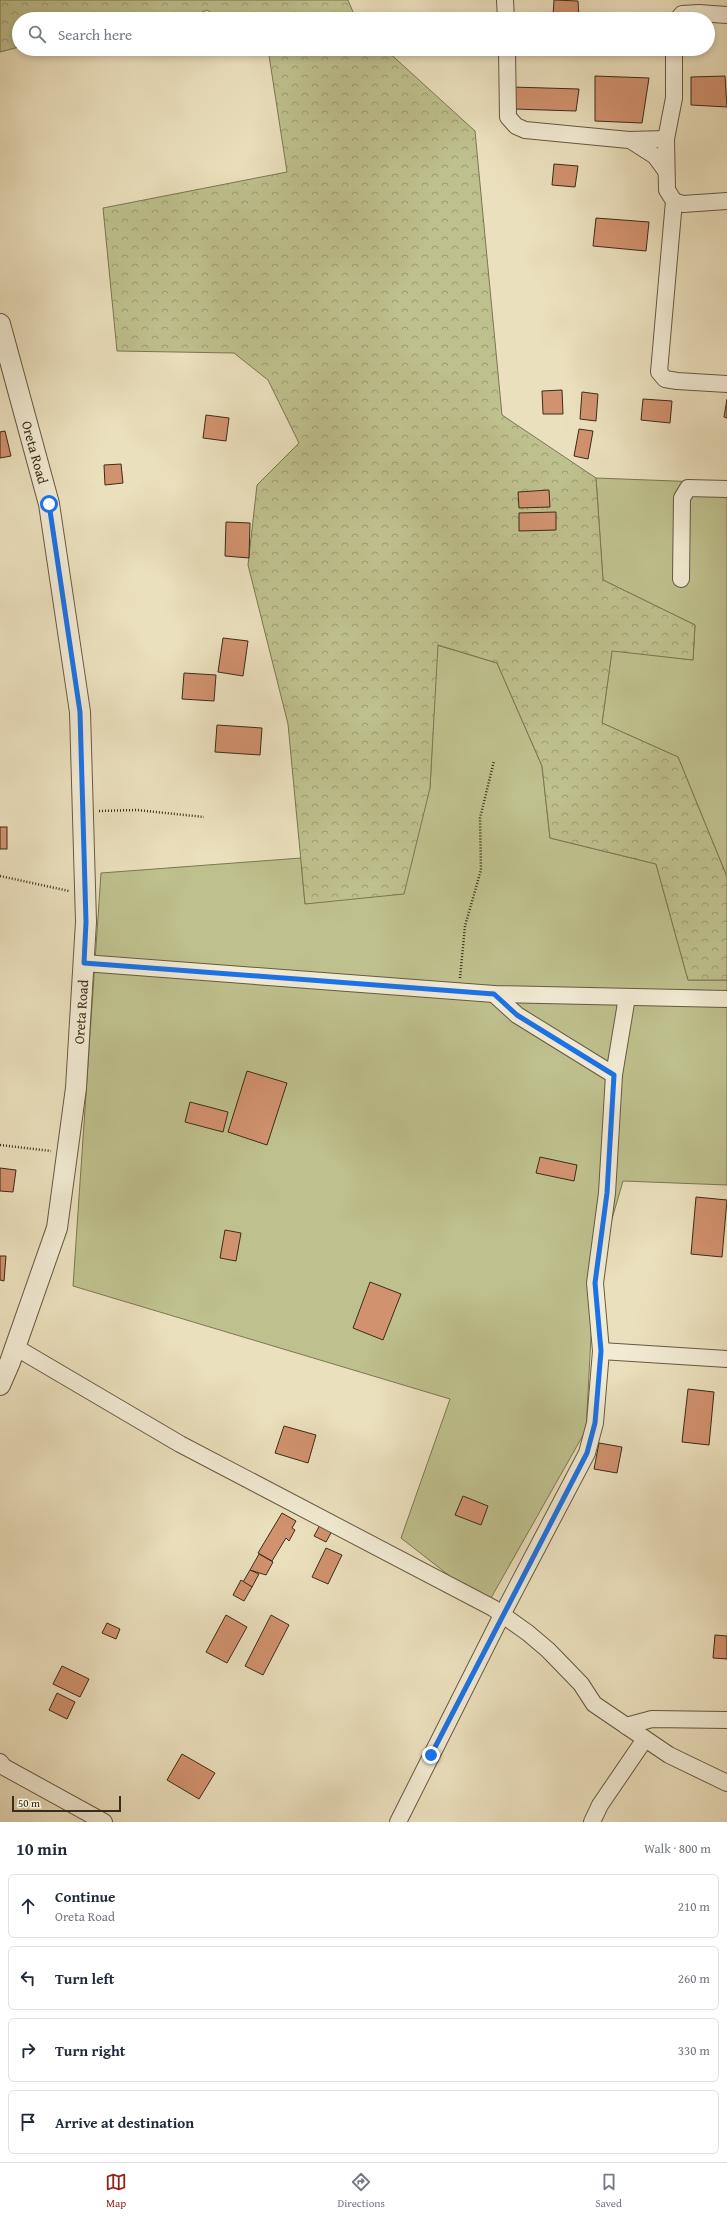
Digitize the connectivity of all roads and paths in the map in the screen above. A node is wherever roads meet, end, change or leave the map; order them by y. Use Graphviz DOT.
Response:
graph roads {
  1 [pos="505,0"];
  2 [pos="506,12"];
  3 [pos="715,14"];
  4 [pos="727,15"];
  5 [pos="507,56"];
  6 [pos="674,56"];
  7 [pos="666,139"];
  8 [pos="629,140"];
  9 [pos="666,171"];
  10 [pos="674,201"];
  11 [pos="727,202"];
  12 [pos="0,324"];
  13 [pos="727,384"];
  14 [pos="727,489"];
  15 [pos="681,579"];
  16 [pos="494,761"];
  17 [pos="83,812"];
  18 [pos="204,817"];
  19 [pos="0,876"];
  20 [pos="86,895"];
  21 [pos="84,963"];
  22 [pos="459,992"];
  23 [pos="494,994"];
  24 [pos="533,995"];
  25 [pos="627,997"];
  26 [pos="727,999"];
  27 [pos="531,1022"];
  28 [pos="614,1075"];
  29 [pos="0,1145"];
  30 [pos="67,1152"];
  31 [pos="15,1347"];
  32 [pos="601,1351"];
  33 [pos="727,1359"];
  34 [pos="0,1385"];
  35 [pos="502,1615"];
  36 [pos="727,1720"];
  37 [pos="626,1726"];
  38 [pos="645,1739"];
  39 [pos="0,1762"];
  40 [pos="727,1783"];
  41 [pos="104,1822"];
  42 [pos="398,1822"];
  43 [pos="592,1822"];
  1 -- 2 [label="street"];
  3 -- 4 [label="street"];
  5 -- 8 [label="street"];
  6 -- 7 [label="street"];
  7 -- 8 [label="street"];
  7 -- 9 [label="street"];
  8 -- 9 [label="street"];
  9 -- 10 [label="street"];
  10 -- 11 [label="street"];
  10 -- 13 [label="street"];
  12 -- 17 [label="street, Oreta Road"];
  14 -- 15 [label="street"];
  16 -- 22 [label="path"];
  17 -- 18 [label="path"];
  17 -- 20 [label="street, Oreta Road"];
  19 -- 20 [label="path"];
  20 -- 21 [label="street, Oreta Road"];
  21 -- 22 [label="street"];
  21 -- 30 [label="street, Oreta Road"];
  22 -- 23 [label="street"];
  23 -- 24 [label="street"];
  23 -- 27 [label="street"];
  24 -- 25 [label="street"];
  24 -- 27 [label="street"];
  25 -- 26 [label="street"];
  25 -- 28 [label="street"];
  27 -- 28 [label="street"];
  28 -- 32 [label="street"];
  29 -- 30 [label="path"];
  30 -- 31 [label="street, Oreta Road"];
  31 -- 34 [label="street, Oreta Road"];
  31 -- 35 [label="street"];
  32 -- 33 [label="street"];
  32 -- 35 [label="street"];
  35 -- 37 [label="street"];
  35 -- 42 [label="street"];
  36 -- 37 [label="street"];
  37 -- 38 [label="street"];
  38 -- 40 [label="street"];
  38 -- 43 [label="street"];
  39 -- 41 [label="street"];
}
